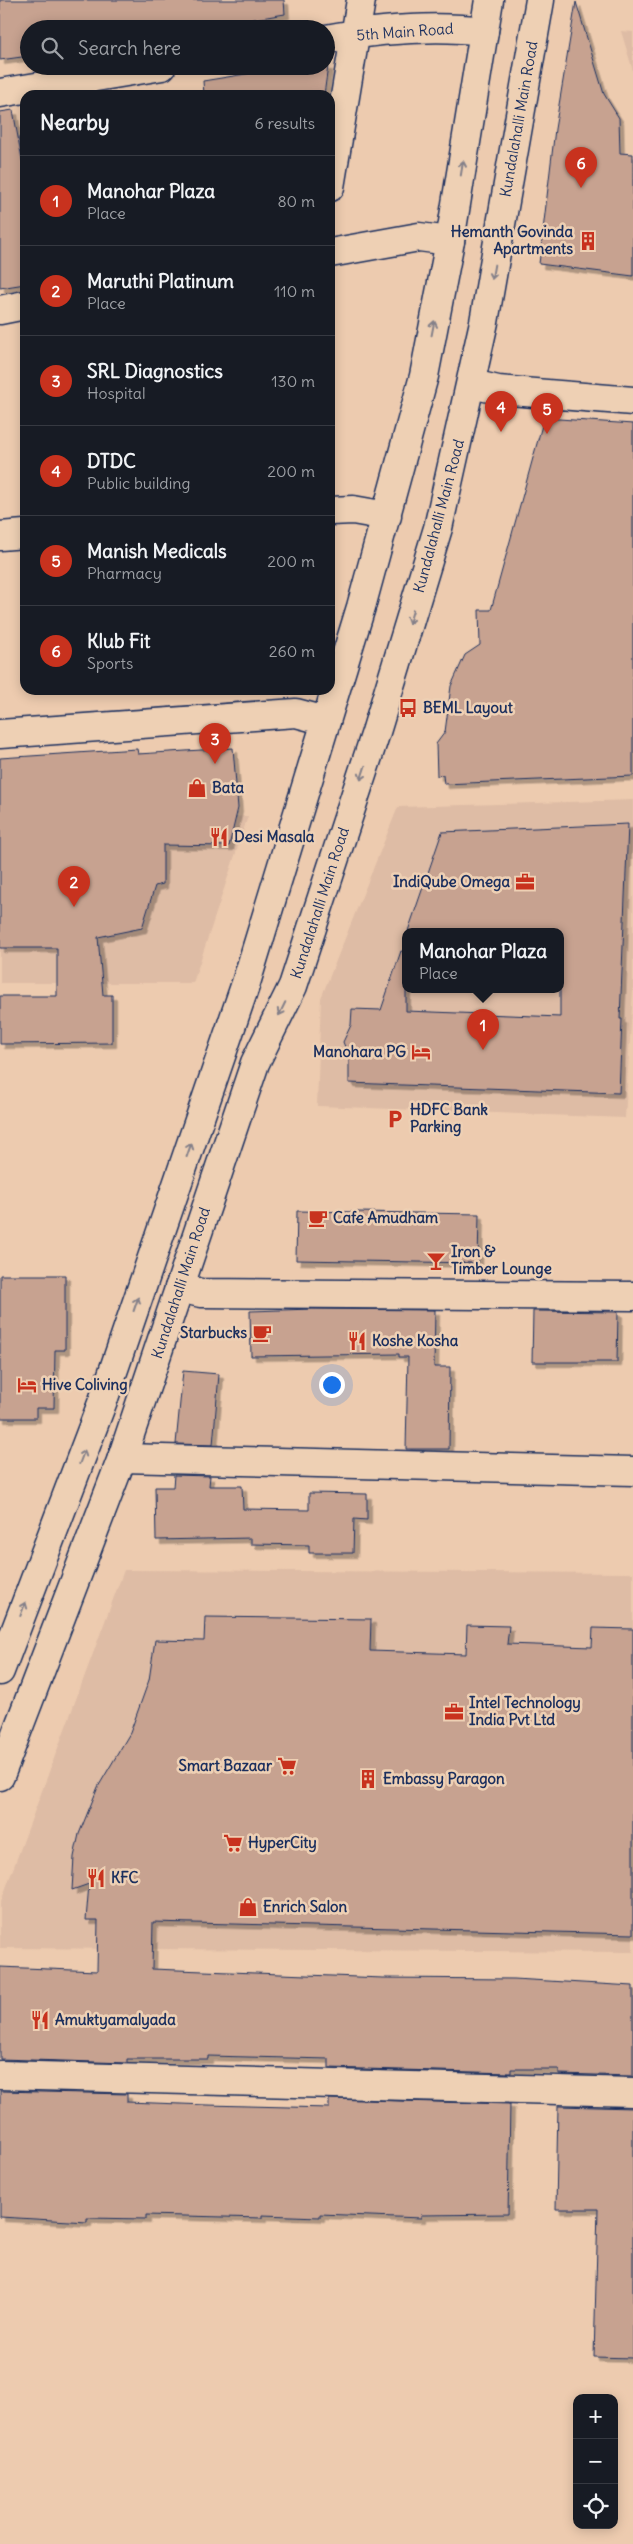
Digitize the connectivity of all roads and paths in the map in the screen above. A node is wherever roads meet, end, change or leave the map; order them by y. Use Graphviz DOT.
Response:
graph roads {
  1 [pos="361,0"];
  2 [pos="490,0"];
  3 [pos="540,0"];
  4 [pos="484,31"];
  5 [pos="355,34"];
  6 [pos="335,37"];
  7 [pos="108,75"];
  8 [pos="0,93"];
  9 [pos="335,156"];
  10 [pos="450,240"];
  11 [pos="335,252"];
  12 [pos="20,306"];
  13 [pos="0,310"];
  14 [pos="472,384"];
  15 [pos="633,401"];
  16 [pos="335,511"];
  17 [pos="387,516"];
  18 [pos="20,534"];
  19 [pos="0,536"];
  20 [pos="335,691"];
  21 [pos="334,695"];
  22 [pos="326,721"];
  23 [pos="0,734"];
  24 [pos="179,1288"];
  25 [pos="633,1296"];
  26 [pos="122,1458"];
  27 [pos="633,1471"];
  28 [pos="0,1671"];
  29 [pos="0,1776"];
  30 [pos="0,2076"];
  31 [pos="633,2092"];
  1 -- 5 [label="main road"];
  2 -- 4 [label="main road"];
  3 -- 14 [label="main road, Kundalahalli Main Road, one-way"];
  4 -- 5 [label="main road, 5th Main Road"];
  10 -- 4 [label="main road, one-way"];
  5 -- 6 [label="main road, 5th Main Road"];
  5 -- 9 [label="main road"];
  7 -- 8 [label="main road"];
  10 -- 11 [label="main road"];
  17 -- 10 [label="main road, one-way"];
  12 -- 13 [label="main road"];
  14 -- 15 [label="main road"];
  14 -- 24 [label="main road, Kundalahalli Main Road, one-way"];
  16 -- 17 [label="main road"];
  17 -- 20 [label="main road"];
  18 -- 19 [label="main road"];
  21 -- 22 [label="main road"];
  22 -- 23 [label="main road"];
  28 -- 22 [label="main road, one-way"];
  24 -- 25 [label="main road"];
  24 -- 26 [label="main road, Kundalahalli Main Road"];
  26 -- 27 [label="main road"];
  26 -- 29 [label="main road, Kundalahalli Main Road"];
  30 -- 31 [label="main road"];
}
